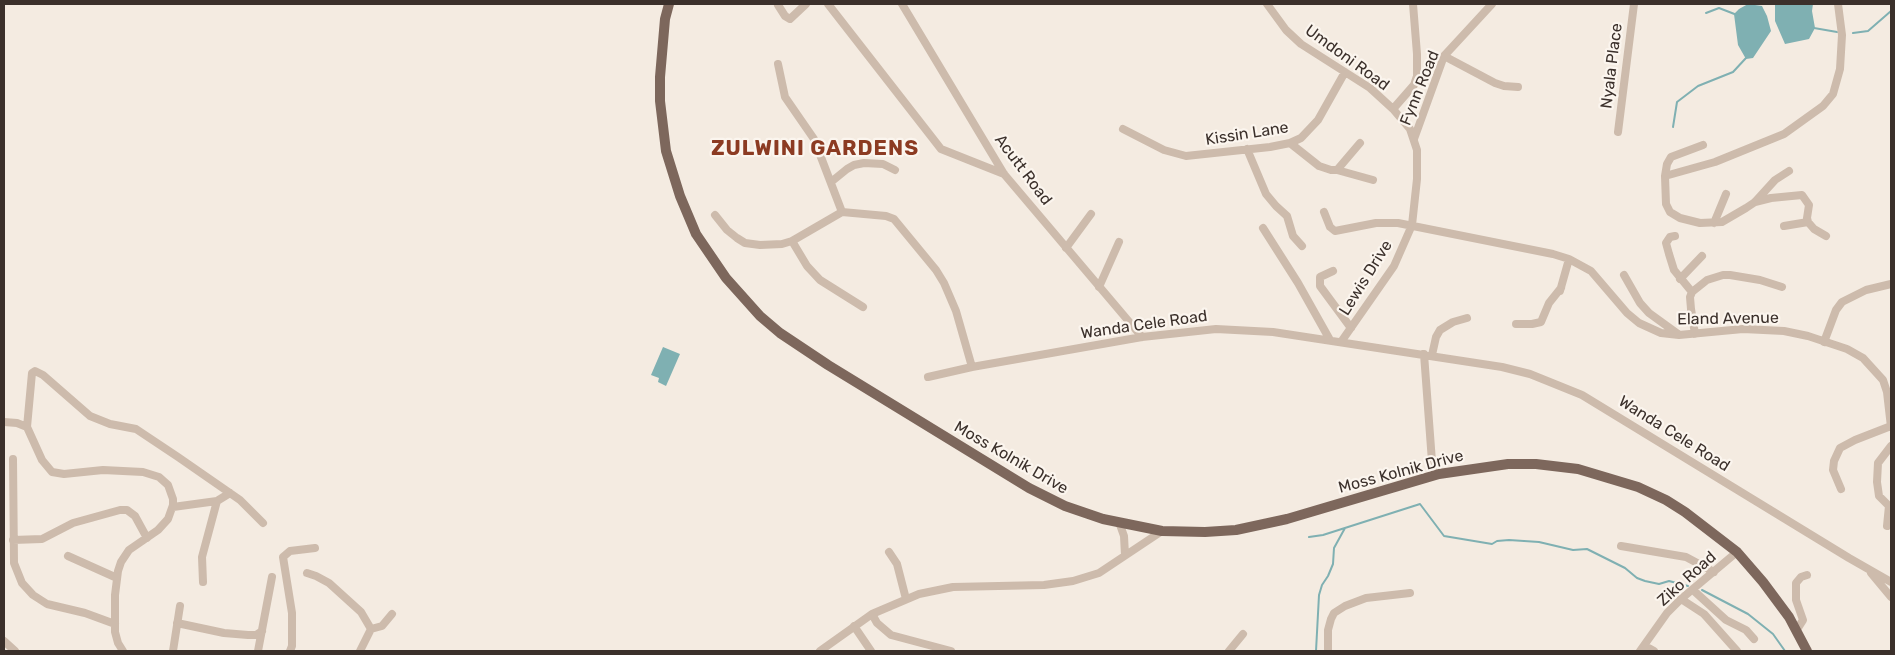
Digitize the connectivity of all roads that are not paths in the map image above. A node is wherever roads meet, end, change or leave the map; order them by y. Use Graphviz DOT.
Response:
graph roads {
  1 [pos="669,4"];
  2 [pos="806,4"];
  3 [pos="828,4"];
  4 [pos="902,4"];
  5 [pos="1267,4"];
  6 [pos="1413,4"];
  7 [pos="1492,4"];
  8 [pos="1634,4"];
  9 [pos="1838,4"];
  10 [pos="778,6"];
  11 [pos="1444,56"];
  12 [pos="778,64"];
  13 [pos="1345,72"];
  14 [pos="1518,87"];
  15 [pos="1393,109"];
  16 [pos="1123,129"];
  17 [pos="1618,132"];
  18 [pos="1414,138"];
  19 [pos="1290,143"];
  20 [pos="1360,143"];
  21 [pos="1703,145"];
  22 [pos="1247,149"];
  23 [pos="895,170"];
  24 [pos="1337,170"];
  25 [pos="1788,171"];
  26 [pos="1004,174"];
  27 [pos="1665,176"];
  28 [pos="1373,180"];
  29 [pos="831,182"];
  30 [pos="1726,194"];
  31 [pos="1755,202"];
  32 [pos="842,212"];
  33 [pos="1324,212"];
  34 [pos="1091,214"];
  35 [pos="715,215"];
  36 [pos="1808,222"];
  37 [pos="1714,223"];
  38 [pos="1412,226"];
  39 [pos="1784,226"];
  40 [pos="1263,228"];
  41 [pos="1675,236"];
  42 [pos="1826,236"];
  43 [pos="792,241"];
  44 [pos="1119,242"];
  45 [pos="1302,246"];
  46 [pos="1066,248"];
  47 [pos="1702,256"];
  48 [pos="1568,259"];
  49 [pos="1332,272"];
  50 [pos="1624,274"];
  51 [pos="1680,279"];
  52 [pos="1891,284"];
  53 [pos="1099,286"];
  54 [pos="1782,287"];
  55 [pos="1561,288"];
  56 [pos="1692,292"];
  57 [pos="1558,299"];
  58 [pos="863,307"];
  59 [pos="1467,318"];
  60 [pos="1516,324"];
  61 [pos="1351,328"];
  62 [pos="1696,334"];
  63 [pos="1679,335"];
  64 [pos="1142,338"];
  65 [pos="1330,340"];
  66 [pos="1342,342"];
  67 [pos="1824,342"];
  68 [pos="1428,355"];
  69 [pos="972,367"];
  70 [pos="928,376"];
  71 [pos="4,422"];
  72 [pos="1891,426"];
  73 [pos="27,427"];
  74 [pos="1891,446"];
  75 [pos="13,459"];
  76 [pos="1433,475"];
  77 [pos="1841,489"];
  78 [pos="230,493"];
  79 [pos="217,501"];
  80 [pos="172,507"];
  81 [pos="1118,522"];
  82 [pos="263,523"];
  83 [pos="1887,526"];
  84 [pos="1162,531"];
  85 [pos="147,538"];
  86 [pos="13,540"];
  87 [pos="1621,546"];
  88 [pos="315,548"];
  89 [pos="889,552"];
  90 [pos="1736,552"];
  91 [pos="1125,555"];
  92 [pos="68,556"];
  93 [pos="1868,569"];
  94 [pos="1714,572"];
  95 [pos="307,574"];
  96 [pos="1808,575"];
  97 [pos="272,577"];
  98 [pos="116,578"];
  99 [pos="203,582"];
  100 [pos="1891,582"];
  101 [pos="1693,590"];
  102 [pos="1410,593"];
  103 [pos="1891,597"];
  104 [pos="906,599"];
  105 [pos="1681,599"];
  106 [pos="180,606"];
  107 [pos="392,614"];
  108 [pos="872,614"];
  109 [pos="115,624"];
  110 [pos="177,624"];
  111 [pos="854,626"];
  112 [pos="371,629"];
  113 [pos="262,631"];
  114 [pos="1796,631"];
  115 [pos="1243,634"];
  116 [pos="1754,638"];
  117 [pos="4,641"];
  118 [pos="1642,648"];
  119 [pos="15,651"];
  120 [pos="123,651"];
  121 [pos="173,651"];
  122 [pos="258,651"];
  123 [pos="290,651"];
  124 [pos="360,651"];
  125 [pos="820,651"];
  126 [pos="870,651"];
  127 [pos="951,651"];
  128 [pos="1229,651"];
  129 [pos="1328,651"];
  130 [pos="1654,651"];
  131 [pos="1737,651"];
  132 [pos="1807,651"];
  1 -- 81 [label="main road, Moss Kolnik Drive"];
  2 -- 10 [label="street"];
  3 -- 26 [label="street"];
  4 -- 26 [label="street, Acutt Road"];
  5 -- 13 [label="street, Umdoni Road"];
  6 -- 15 [label="street"];
  7 -- 11 [label="street, Fynn Road"];
  8 -- 17 [label="street, Nyala Place"];
  9 -- 27 [label="street"];
  11 -- 14 [label="street"];
  11 -- 18 [label="street, Fynn Road"];
  12 -- 29 [label="street"];
  13 -- 15 [label="street, Umdoni Road"];
  13 -- 19 [label="street, Kissin Lane"];
  15 -- 18 [label="street, Lewis Drive"];
  16 -- 22 [label="street, Kissin Lane"];
  18 -- 38 [label="street, Lewis Drive"];
  19 -- 22 [label="street, Kissin Lane"];
  19 -- 24 [label="street"];
  20 -- 24 [label="street"];
  21 -- 27 [label="street"];
  22 -- 45 [label="street"];
  23 -- 29 [label="street"];
  24 -- 28 [label="street"];
  25 -- 31 [label="street"];
  26 -- 46 [label="street, Acutt Road"];
  27 -- 37 [label="street"];
  29 -- 32 [label="street"];
  30 -- 37 [label="street"];
  31 -- 36 [label="street"];
  31 -- 37 [label="street"];
  32 -- 43 [label="street"];
  32 -- 69 [label="street"];
  33 -- 38 [label="street, Eland Avenue"];
  34 -- 46 [label="street"];
  35 -- 43 [label="street"];
  36 -- 39 [label="street"];
  36 -- 42 [label="street"];
  38 -- 48 [label="street, Eland Avenue"];
  38 -- 61 [label="street, Lewis Drive"];
  40 -- 65 [label="street"];
  41 -- 51 [label="street"];
  43 -- 58 [label="street"];
  44 -- 53 [label="street"];
  46 -- 53 [label="street, Acutt Road"];
  47 -- 51 [label="street"];
  48 -- 55 [label="street"];
  48 -- 63 [label="street, Eland Avenue"];
  49 -- 61 [label="street"];
  50 -- 63 [label="street"];
  51 -- 56 [label="street"];
  52 -- 67 [label="street"];
  53 -- 64 [label="street, Acutt Road"];
  54 -- 56 [label="street"];
  55 -- 57 [label="street"];
  55 -- 60 [label="street"];
  56 -- 62 [label="street"];
  59 -- 68 [label="street"];
  61 -- 66 [label="street, Lewis Drive"];
  62 -- 63 [label="street, Eland Avenue"];
  62 -- 67 [label="street, Eland Avenue"];
  64 -- 65 [label="street, Wanda Cele Road"];
  64 -- 69 [label="street, Wanda Cele Road"];
  65 -- 66 [label="street, Wanda Cele Road"];
  66 -- 68 [label="street, Wanda Cele Road"];
  67 -- 72 [label="street, Eland Avenue"];
  68 -- 76 [label="street"];
  68 -- 93 [label="street, Wanda Cele Road"];
  69 -- 70 [label="street, Wanda Cele Road"];
  71 -- 73 [label="street"];
  72 -- 77 [label="street"];
  73 -- 78 [label="street"];
  73 -- 80 [label="street"];
  74 -- 83 [label="street"];
  75 -- 86 [label="street"];
  76 -- 84 [label="main road, Moss Kolnik Drive"];
  76 -- 90 [label="main road, Moss Kolnik Drive"];
  78 -- 79 [label="street"];
  78 -- 82 [label="street"];
  79 -- 80 [label="street"];
  79 -- 99 [label="street"];
  80 -- 85 [label="street"];
  81 -- 84 [label="main road, Moss Kolnik Drive"];
  81 -- 91 [label="street"];
  84 -- 91 [label="street"];
  85 -- 86 [label="street"];
  85 -- 98 [label="street"];
  86 -- 109 [label="street"];
  87 -- 94 [label="street"];
  88 -- 123 [label="street"];
  89 -- 104 [label="street"];
  90 -- 94 [label="street, Ziko Road"];
  90 -- 114 [label="main road, Moss Kolnik Drive"];
  91 -- 104 [label="street"];
  92 -- 98 [label="street"];
  93 -- 100 [label="street, Wanda Cele Road"];
  93 -- 103 [label="street"];
  94 -- 101 [label="street, Ziko Road"];
  95 -- 112 [label="street"];
  96 -- 114 [label="street"];
  97 -- 113 [label="street"];
  98 -- 109 [label="street"];
  101 -- 105 [label="street, Ziko Road"];
  101 -- 116 [label="street"];
  102 -- 129 [label="street"];
  104 -- 108 [label="street"];
  105 -- 118 [label="street, Ziko Road"];
  105 -- 131 [label="street"];
  106 -- 110 [label="street"];
  107 -- 112 [label="street"];
  108 -- 111 [label="street"];
  108 -- 127 [label="street"];
  109 -- 120 [label="street"];
  110 -- 113 [label="street"];
  110 -- 121 [label="street"];
  111 -- 125 [label="street"];
  111 -- 126 [label="street"];
  112 -- 124 [label="street"];
  113 -- 122 [label="street"];
  114 -- 132 [label="main road, Moss Kolnik Drive"];
  115 -- 128 [label="street"];
  117 -- 119 [label="street"];
  118 -- 130 [label="street"];
}
